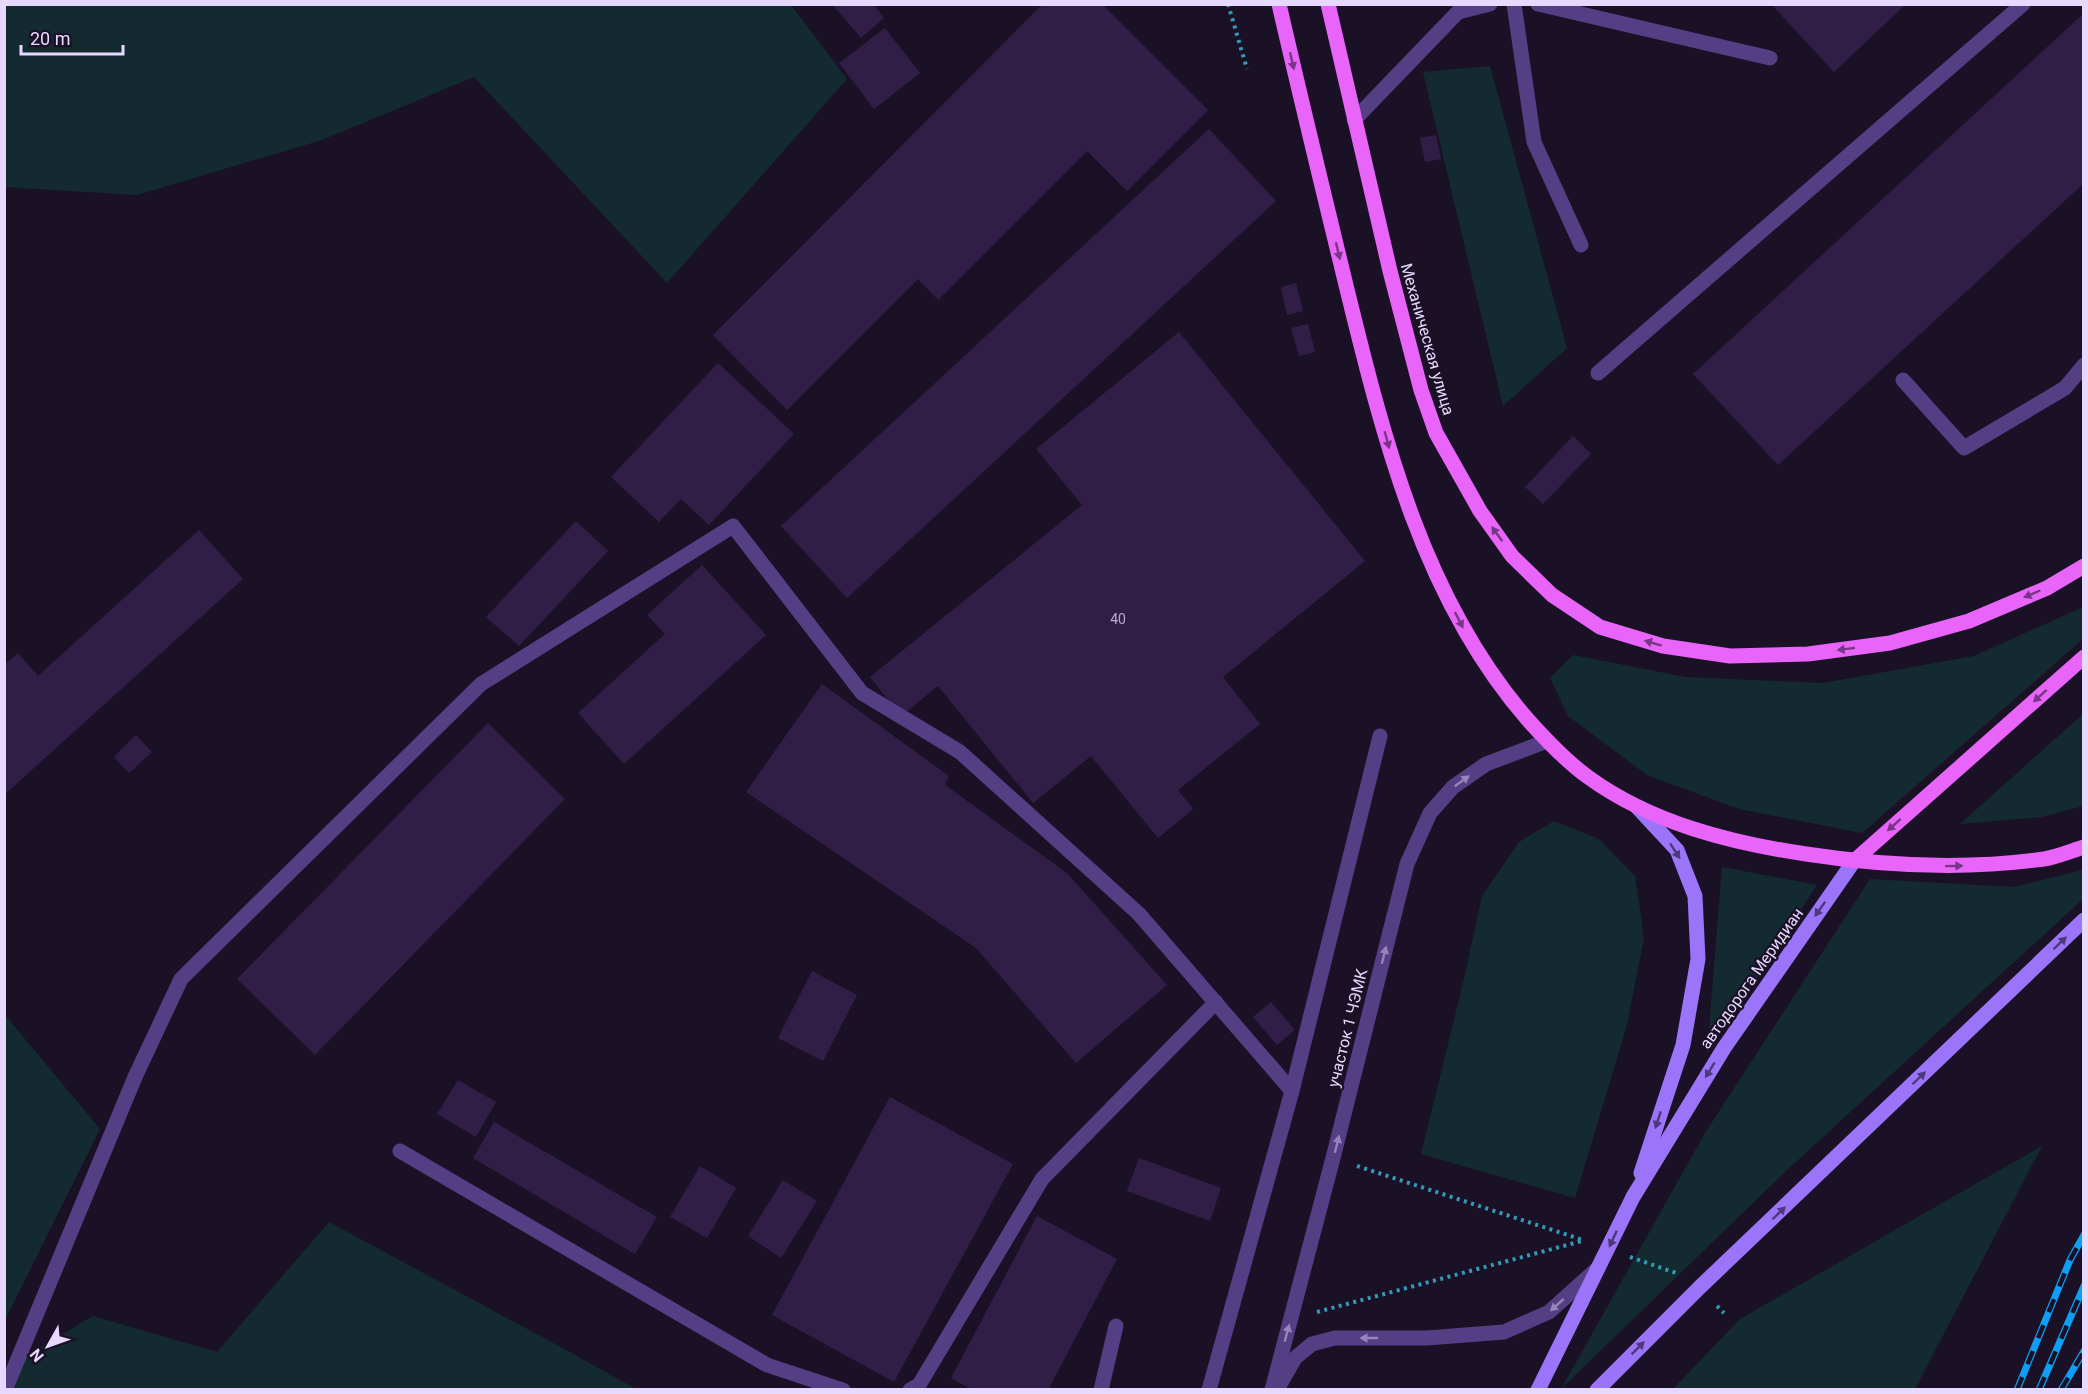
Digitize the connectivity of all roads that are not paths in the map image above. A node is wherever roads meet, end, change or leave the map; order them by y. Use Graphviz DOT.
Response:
graph roads {
  1 [pos="1279,4"];
  2 [pos="1328,4"];
  3 [pos="1490,4"];
  4 [pos="1514,4"];
  5 [pos="1538,4"];
  6 [pos="2023,4"];
  7 [pos="1458,8"];
  8 [pos="1770,57"];
  9 [pos="1354,120"];
  10 [pos="1581,245"];
  11 [pos="2084,365"];
  12 [pos="1598,373"];
  13 [pos="1903,380"];
  14 [pos="2084,566"];
  15 [pos="2084,657"];
  16 [pos="1380,736"];
  17 [pos="1547,741"];
  18 [pos="1637,807"];
  19 [pos="2084,848"];
  20 [pos="1854,861"];
  21 [pos="2084,920"];
  22 [pos="1216,1002"];
  23 [pos="1292,1091"];
  24 [pos="400,1151"];
  25 [pos="1633,1197"];
  26 [pos="1600,1266"];
  27 [pos="1116,1326"];
  28 [pos="6,1389"];
  29 [pos="843,1389"];
  30 [pos="910,1389"];
  31 [pos="1101,1389"];
  32 [pos="1209,1389"];
  33 [pos="1274,1389"];
  34 [pos="1538,1389"];
  35 [pos="1597,1389"];
  1 -- 17 [label="main road, one-way"];
  2 -- 9 [label="main road, Механическая улица"];
  3 -- 7 [label="street"];
  4 -- 10 [label="street"];
  5 -- 8 [label="street"];
  6 -- 12 [label="street"];
  7 -- 9 [label="street"];
  14 -- 9 [label="main road, Механическая улица, one-way"];
  11 -- 13 [label="street"];
  15 -- 20 [label="main road, автодорога Меридиан, one-way"];
  16 -- 23 [label="street"];
  17 -- 18 [label="main road"];
  33 -- 17 [label="street, участок 1 ЧЭМК, one-way"];
  18 -- 20 [label="main road"];
  18 -- 25 [label="main road, one-way"];
  20 -- 19 [label="main road, one-way"];
  20 -- 25 [label="main road, автодорога Меридиан, one-way"];
  35 -- 21 [label="main road, one-way"];
  22 -- 23 [label="street"];
  22 -- 28 [label="street"];
  22 -- 30 [label="street"];
  23 -- 32 [label="street"];
  24 -- 29 [label="street"];
  25 -- 26 [label="main road, автодорога Меридиан, one-way"];
  26 -- 33 [label="street, участок 1 ЧЭМК, one-way"];
  26 -- 34 [label="main road, автодорога Меридиан"];
  27 -- 31 [label="street"];
}
